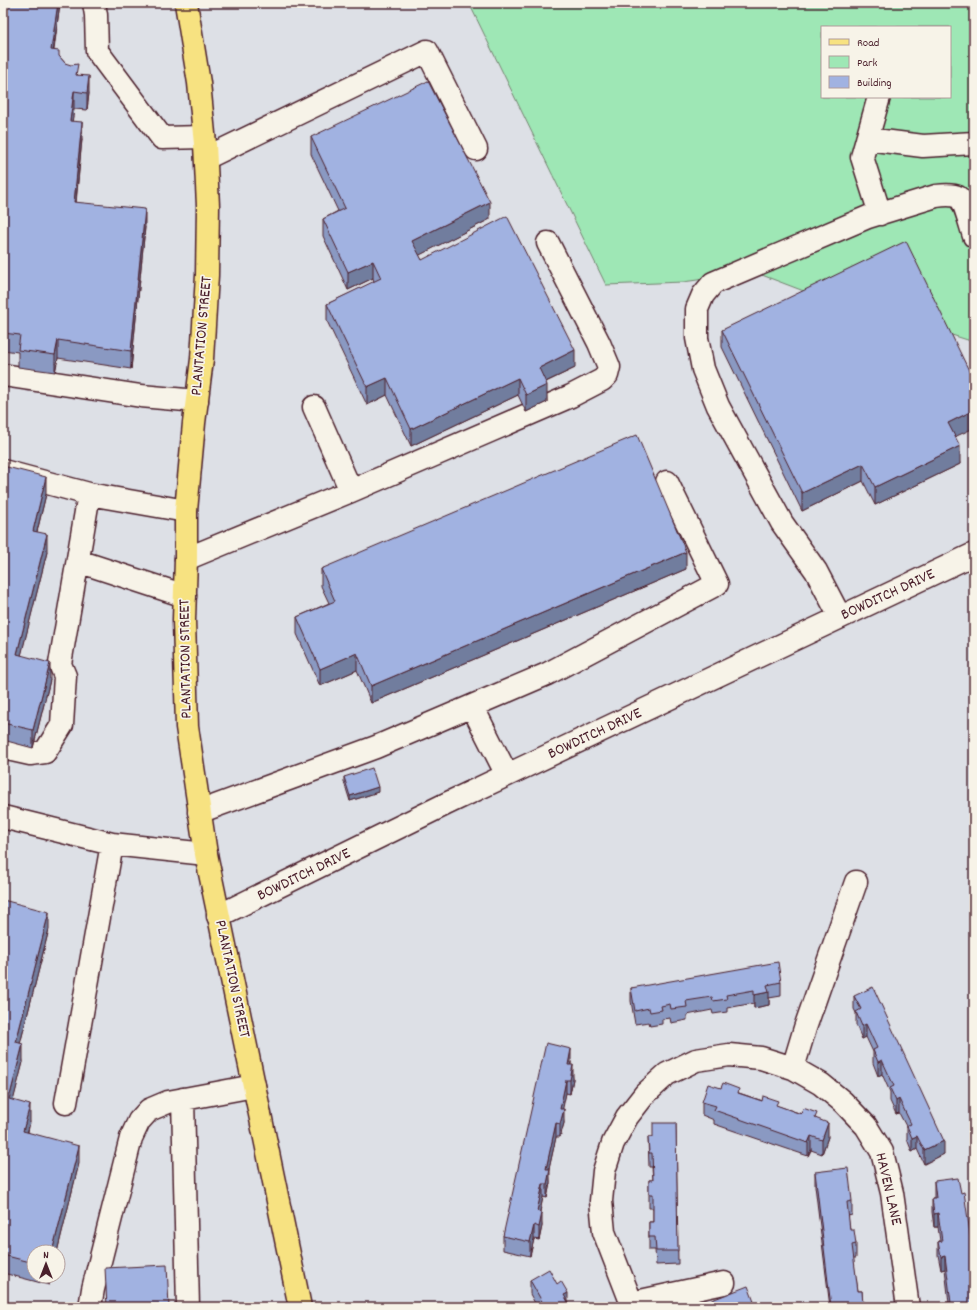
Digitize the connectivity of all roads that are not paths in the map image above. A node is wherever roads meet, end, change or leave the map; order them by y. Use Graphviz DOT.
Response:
graph roads {
  1 [pos="94,3"];
  2 [pos="186,3"];
  3 [pos="879,98"];
  4 [pos="867,139"];
  5 [pos="974,143"];
  6 [pos="205,147"];
  7 [pos="476,149"];
  8 [pos="880,214"];
  9 [pos="973,233"];
  10 [pos="548,243"];
  11 [pos="3,375"];
  12 [pos="197,401"];
  13 [pos="314,407"];
  14 [pos="3,471"];
  15 [pos="667,482"];
  16 [pos="351,491"];
  17 [pos="89,494"];
  18 [pos="186,510"];
  19 [pos="974,554"];
  20 [pos="186,559"];
  21 [pos="78,561"];
  22 [pos="185,596"];
  23 [pos="840,618"];
  24 [pos="472,706"];
  25 [pos="3,748"];
  26 [pos="507,776"];
  27 [pos="199,812"];
  28 [pos="3,817"];
  29 [pos="112,844"];
  30 [pos="206,854"];
  31 [pos="856,882"];
  32 [pos="218,916"];
  33 [pos="793,1068"];
  34 [pos="254,1086"];
  35 [pos="175,1100"];
  36 [pos="66,1103"];
  37 [pos="724,1283"];
  38 [pos="299,1305"];
  39 [pos="632,1305"];
  40 [pos="90,1307"];
  41 [pos="188,1307"];
  42 [pos="908,1307"];
  1 -- 6 [label="street"];
  2 -- 6 [label="main road, PLANTATION STREET"];
  3 -- 4 [label="street"];
  4 -- 5 [label="street"];
  4 -- 8 [label="street"];
  6 -- 7 [label="street"];
  6 -- 12 [label="main road, PLANTATION STREET"];
  8 -- 9 [label="street"];
  8 -- 23 [label="street"];
  10 -- 16 [label="street"];
  11 -- 12 [label="street"];
  12 -- 18 [label="main road, PLANTATION STREET"];
  13 -- 16 [label="street"];
  14 -- 17 [label="street"];
  15 -- 24 [label="street"];
  16 -- 20 [label="street"];
  17 -- 18 [label="street"];
  17 -- 21 [label="street"];
  18 -- 20 [label="main road, PLANTATION STREET"];
  19 -- 23 [label="street, BOWDITCH DRIVE"];
  20 -- 22 [label="main road, PLANTATION STREET"];
  21 -- 22 [label="street"];
  21 -- 25 [label="street"];
  22 -- 27 [label="main road, PLANTATION STREET"];
  23 -- 26 [label="street, BOWDITCH DRIVE"];
  24 -- 26 [label="street"];
  24 -- 27 [label="street"];
  26 -- 32 [label="street, BOWDITCH DRIVE"];
  27 -- 30 [label="main road, PLANTATION STREET"];
  28 -- 29 [label="street"];
  29 -- 30 [label="street"];
  29 -- 36 [label="street"];
  30 -- 32 [label="main road, PLANTATION STREET"];
  31 -- 33 [label="street"];
  32 -- 34 [label="main road, PLANTATION STREET"];
  33 -- 39 [label="street, HAVEN LANE"];
  33 -- 42 [label="street, HAVEN LANE"];
  34 -- 35 [label="street"];
  34 -- 38 [label="main road, PLANTATION STREET"];
  35 -- 40 [label="street"];
  35 -- 41 [label="street"];
  37 -- 39 [label="street"];
}
